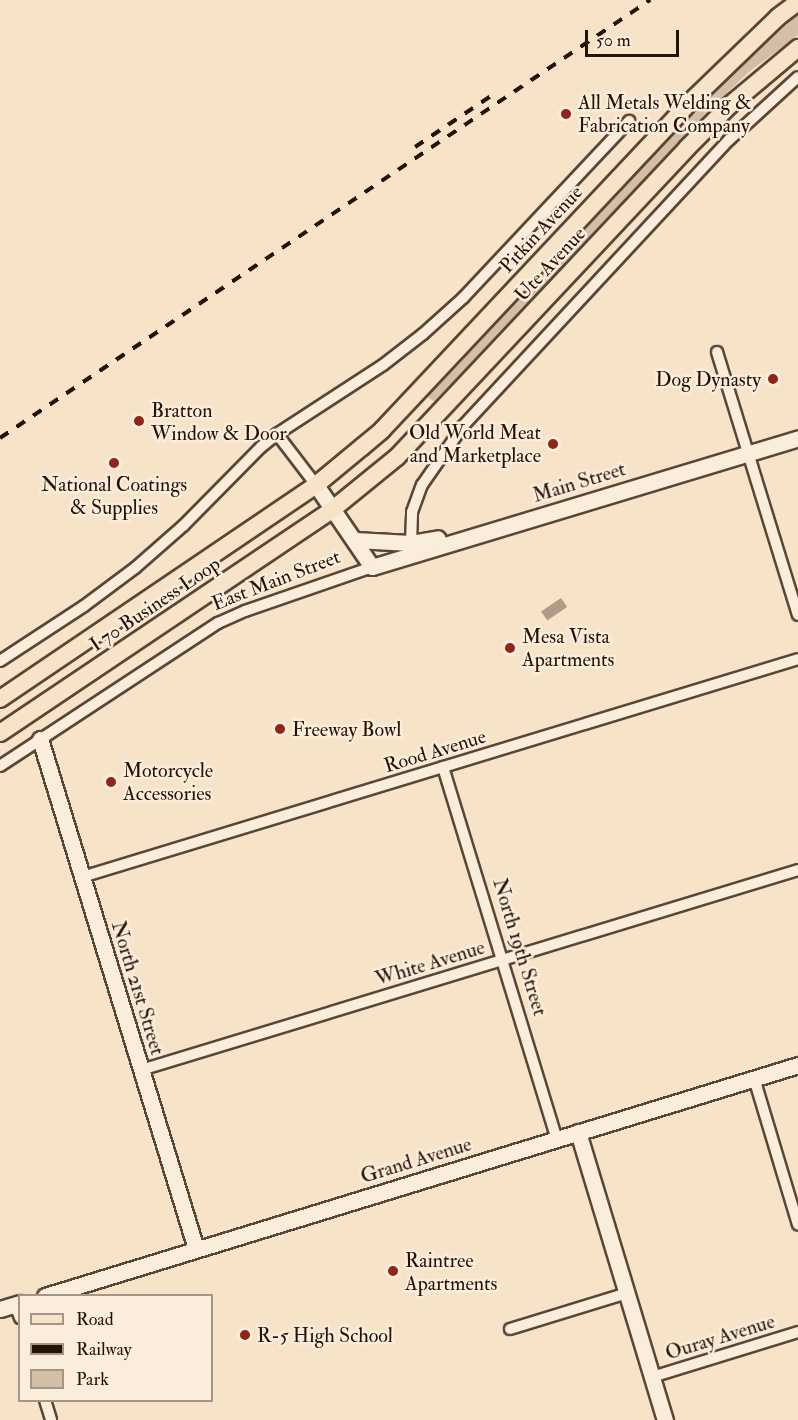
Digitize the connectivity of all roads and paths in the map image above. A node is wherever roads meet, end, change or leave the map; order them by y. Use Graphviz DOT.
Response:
graph roads {
  1 [pos="798,2"];
  2 [pos="798,48"];
  3 [pos="798,77"];
  4 [pos="629,121"];
  5 [pos="717,352"];
  6 [pos="277,434"];
  7 [pos="798,438"];
  8 [pos="748,453"];
  9 [pos="316,485"];
  10 [pos="333,509"];
  11 [pos="530,519"];
  12 [pos="355,540"];
  13 [pos="411,543"];
  14 [pos="372,567"];
  15 [pos="798,615"];
  16 [pos="798,659"];
  17 [pos="0,661"];
  18 [pos="0,699"];
  19 [pos="0,734"];
  20 [pos="40,738"];
  21 [pos="0,766"];
  22 [pos="443,767"];
  23 [pos="798,870"];
  24 [pos="82,877"];
  25 [pos="502,960"];
  26 [pos="798,1065"];
  27 [pos="141,1070"];
  28 [pos="754,1078"];
  29 [pos="578,1132"];
  30 [pos="557,1139"];
  31 [pos="798,1225"];
  32 [pos="196,1249"];
  33 [pos="627,1293"];
  34 [pos="51,1294"];
  35 [pos="0,1309"];
  36 [pos="18,1309"];
  37 [pos="510,1329"];
  38 [pos="798,1332"];
  39 [pos="652,1377"];
  40 [pos="45,1402"];
  41 [pos="51,1420"];
  42 [pos="665,1420"];
  1 -- 9 [label="main road, Pitkin Avenue"];
  2 -- 10 [label="main road, Ute Avenue"];
  3 -- 13 [label="street"];
  4 -- 6 [label="street"];
  5 -- 8 [label="street"];
  6 -- 9 [label="street, East Main Street"];
  6 -- 17 [label="street"];
  7 -- 8 [label="street, Main Street"];
  8 -- 11 [label="street, Main Street"];
  8 -- 15 [label="street"];
  9 -- 10 [label="street, East Main Street"];
  9 -- 18 [label="main road, I 70 Business Loop"];
  10 -- 12 [label="street, East Main Street"];
  10 -- 19 [label="main road, I 70 Business Loop"];
  11 -- 13 [label="street"];
  11 -- 14 [label="street, Main Street"];
  12 -- 13 [label="street"];
  12 -- 14 [label="street, East Main Street"];
  14 -- 20 [label="street, East Main Street"];
  16 -- 22 [label="street, Rood Avenue"];
  20 -- 21 [label="street, East Main Street"];
  20 -- 24 [label="street, North 21st Street"];
  22 -- 24 [label="street, Rood Avenue"];
  22 -- 25 [label="street, North 19th Street"];
  23 -- 25 [label="street, White Avenue"];
  24 -- 27 [label="street, North 21st Street"];
  25 -- 27 [label="street, White Avenue"];
  25 -- 30 [label="street, North 19th Street"];
  26 -- 28 [label="street, Grand Avenue"];
  27 -- 32 [label="street, North 21st Street"];
  28 -- 29 [label="street, Grand Avenue"];
  28 -- 31 [label="street"];
  29 -- 30 [label="street, Grand Avenue"];
  29 -- 33 [label="street"];
  30 -- 32 [label="street, Grand Avenue"];
  32 -- 34 [label="street, Grand Avenue"];
  33 -- 37 [label="street"];
  33 -- 39 [label="street"];
  35 -- 36 [label="street"];
  38 -- 39 [label="street, Ouray Avenue"];
  39 -- 42 [label="street"];
  40 -- 41 [label="street"];
}
